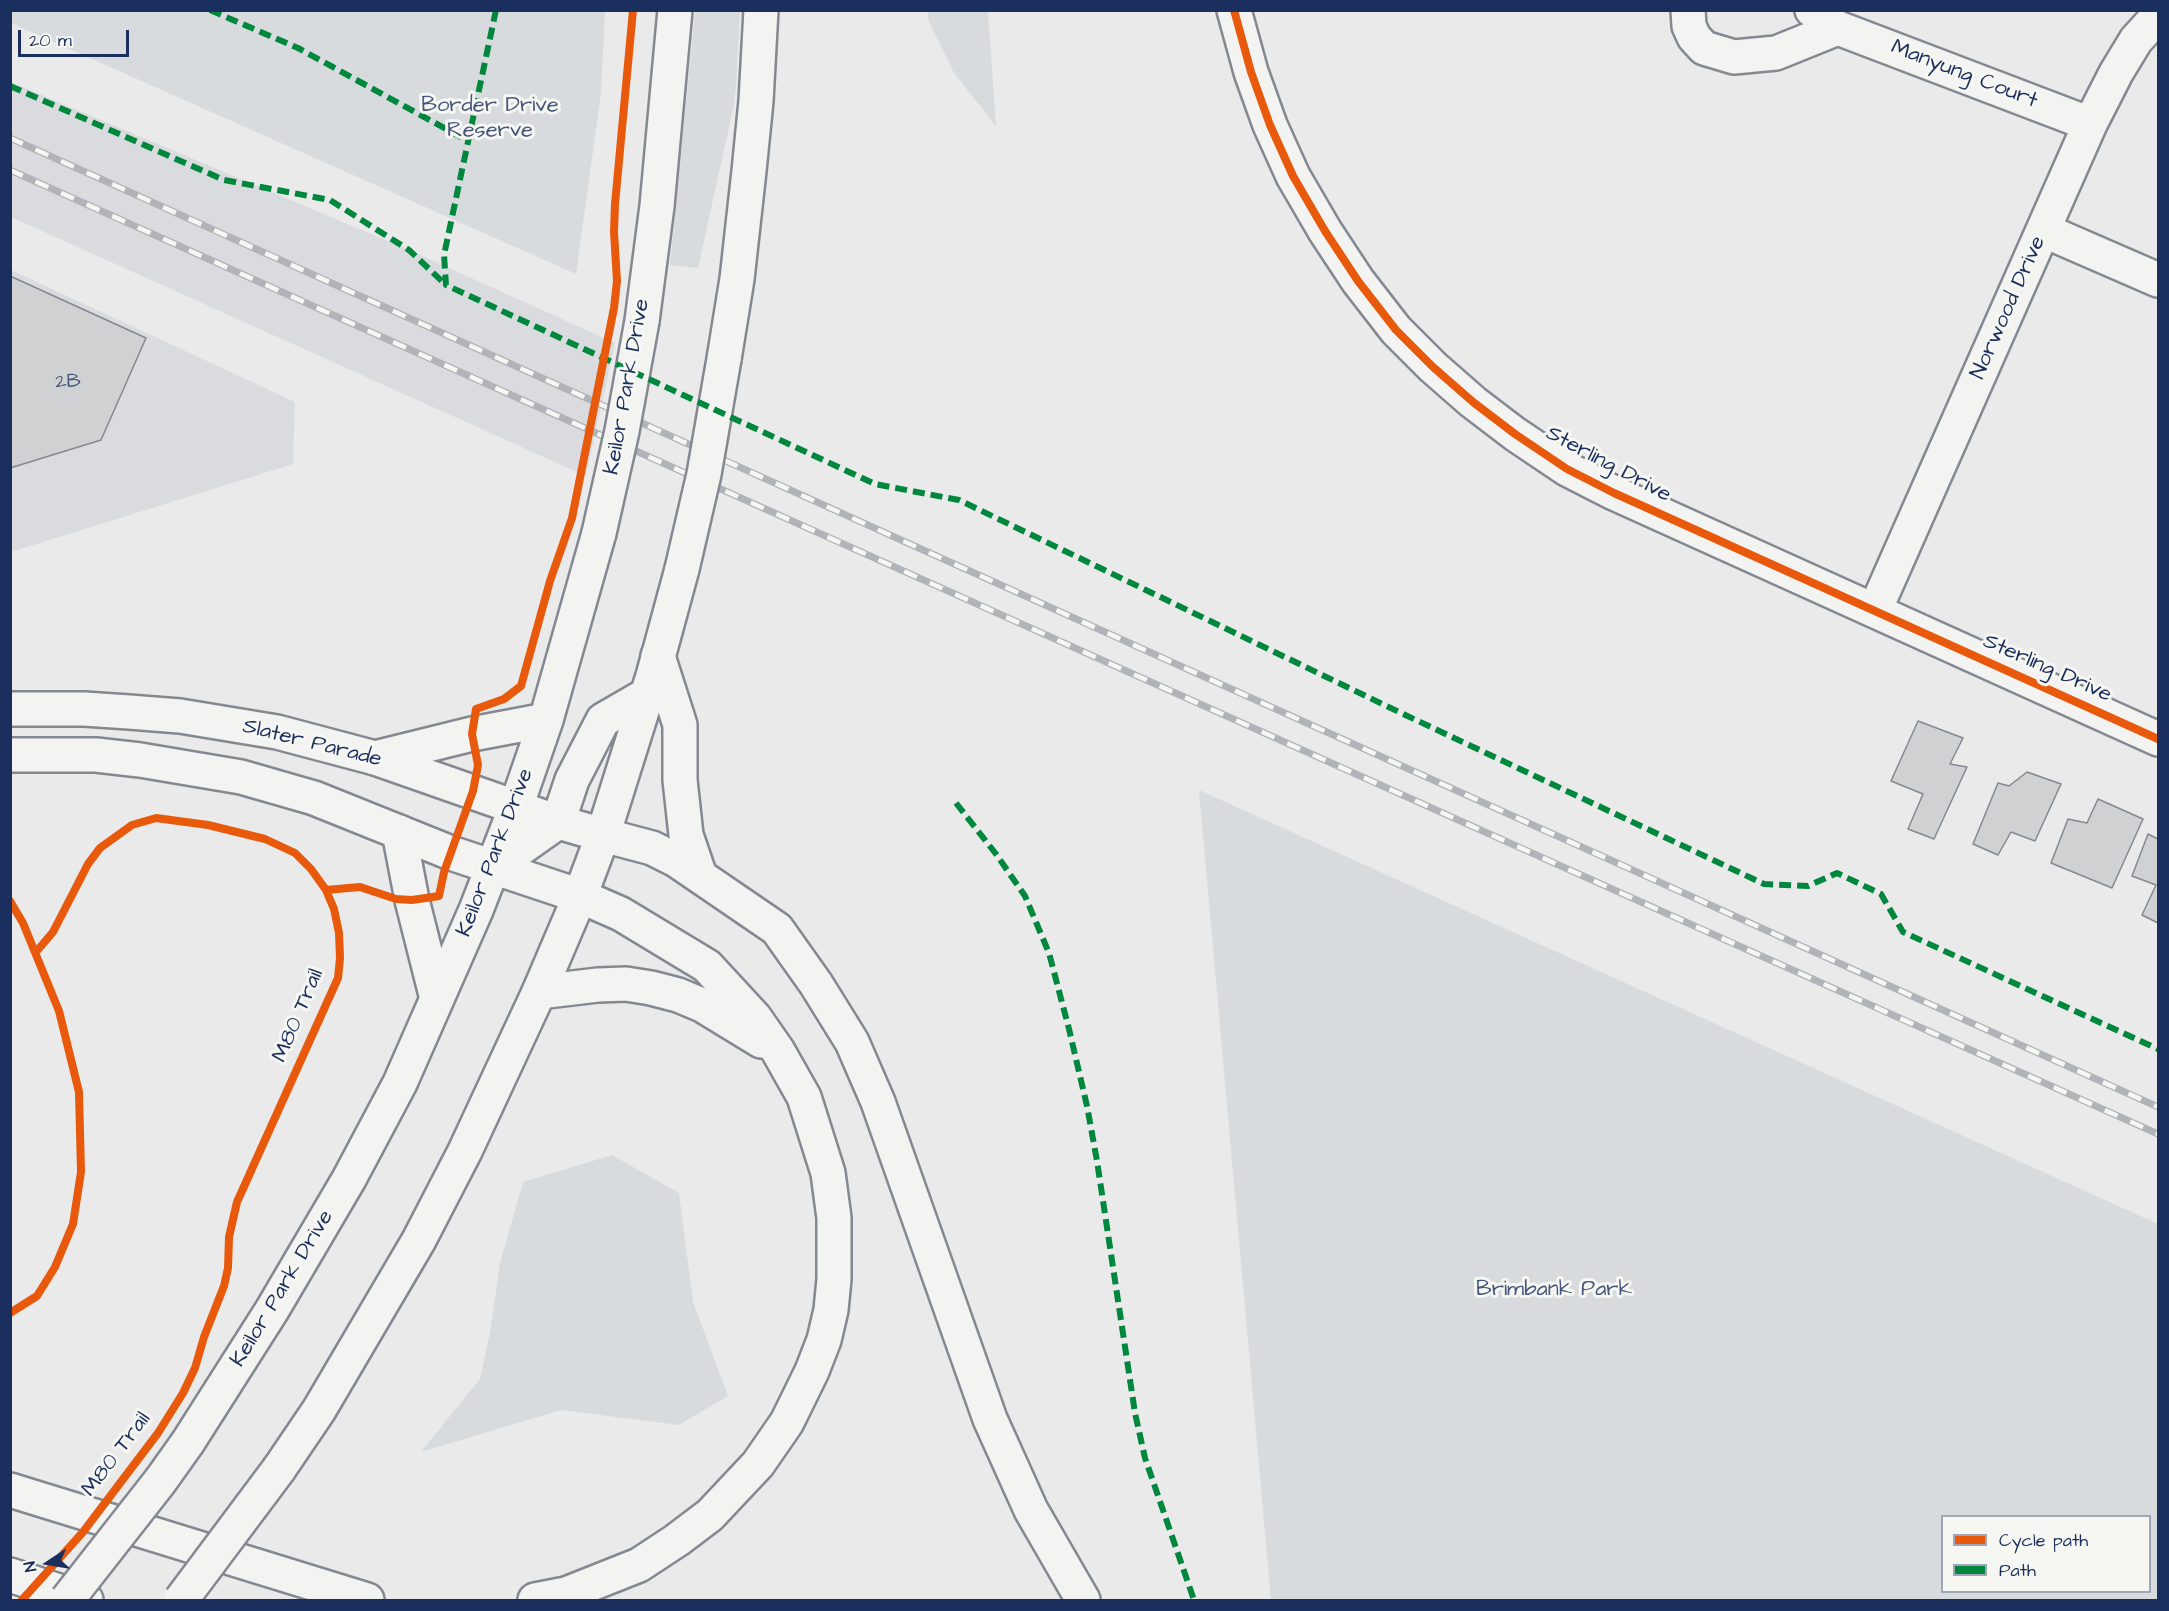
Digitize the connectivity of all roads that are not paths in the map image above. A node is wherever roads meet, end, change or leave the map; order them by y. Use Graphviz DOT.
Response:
graph roads {
  1 [pos="675,10"];
  2 [pos="761,10"];
  3 [pos="1234,10"];
  4 [pos="1688,10"];
  5 [pos="2158,16"];
  6 [pos="1825,19"];
  7 [pos="2090,124"];
  8 [pos="2043,230"];
  9 [pos="2158,280"];
  10 [pos="1875,610"];
  11 [pos="658,656"];
  12 [pos="648,694"];
  13 [pos="10,709"];
  14 [pos="546,720"];
  15 [pos="2158,739"];
  16 [pos="10,755"];
  17 [pos="375,758"];
  18 [pos="516,807"];
  19 [pos="558,822"];
  20 [pos="399,832"];
  21 [pos="603,835"];
  22 [pos="494,867"];
  23 [pos="700,876"];
  24 [pos="580,896"];
  25 [pos="539,992"];
  26 [pos="437,999"];
  27 [pos="778,1052"];
  28 [pos="10,1490"];
  29 [pos="10,1575"];
  30 [pos="67,1600"];
  31 [pos="86,1600"];
  32 [pos="181,1600"];
  33 [pos="367,1600"];
  34 [pos="535,1600"];
  35 [pos="1083,1600"];
  1 -- 14 [label="main road, Keilor Park Drive, bridge"];
  2 -- 11 [label="main road, bridge"];
  3 -- 10 [label="main road, Sterling Drive"];
  4 -- 6 [label="main road, Manyung Court"];
  5 -- 7 [label="main road, Norwood Drive"];
  6 -- 7 [label="main road, Manyung Court"];
  7 -- 8 [label="main road, Norwood Drive"];
  8 -- 9 [label="main road"];
  8 -- 10 [label="main road, Norwood Drive"];
  10 -- 15 [label="main road, Sterling Drive"];
  11 -- 12 [label="main road"];
  11 -- 23 [label="main road"];
  12 -- 19 [label="main road"];
  12 -- 21 [label="main road"];
  13 -- 17 [label="main road, Slater Parade"];
  14 -- 17 [label="main road"];
  14 -- 18 [label="main road, Keilor Park Drive"];
  16 -- 20 [label="main road"];
  17 -- 18 [label="main road, Slater Parade"];
  18 -- 19 [label="main road, Slater Parade"];
  18 -- 22 [label="main road, Keilor Park Drive"];
  19 -- 21 [label="main road, Slater Parade"];
  19 -- 22 [label="main road"];
  20 -- 22 [label="main road"];
  20 -- 26 [label="main road"];
  21 -- 23 [label="main road, Slater Parade"];
  21 -- 24 [label="main road"];
  22 -- 24 [label="main road"];
  22 -- 26 [label="main road, Keilor Park Drive"];
  23 -- 35 [label="main road, Slater Parade"];
  24 -- 25 [label="main road"];
  24 -- 27 [label="main road"];
  25 -- 27 [label="main road"];
  25 -- 32 [label="main road, bridge"];
  26 -- 30 [label="main road, Keilor Park Drive, bridge"];
  27 -- 34 [label="main road"];
  28 -- 33 [label="main road"];
  29 -- 31 [label="main road"];
}
